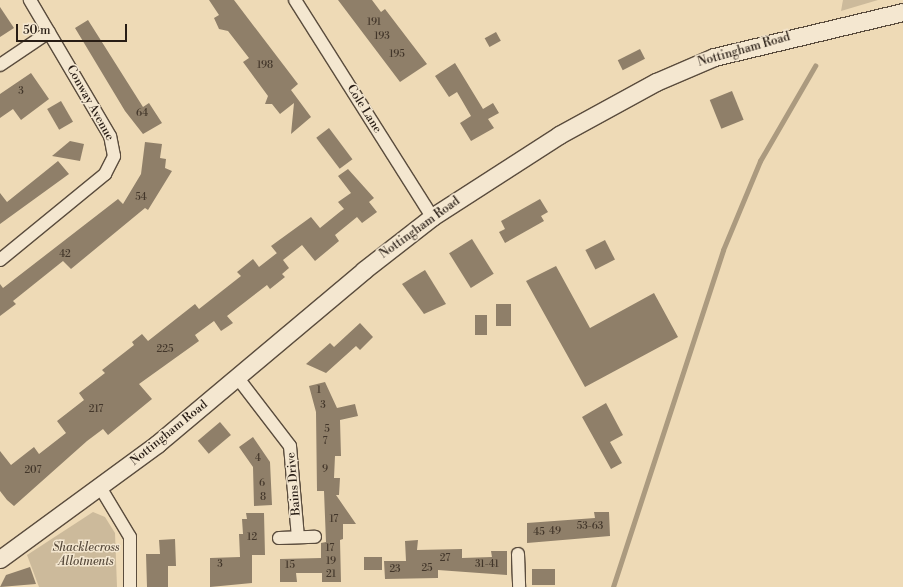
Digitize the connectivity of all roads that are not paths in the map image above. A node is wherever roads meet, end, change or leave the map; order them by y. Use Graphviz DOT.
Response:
graph roads {
  1 [pos="30,0"];
  2 [pos="295,0"];
  3 [pos="903,12"];
  4 [pos="50,32"];
  5 [pos="0,65"];
  6 [pos="432,218"];
  7 [pos="0,260"];
  8 [pos="237,377"];
  9 [pos="100,486"];
  10 [pos="315,536"];
  11 [pos="298,537"];
  12 [pos="279,538"];
  13 [pos="518,554"];
  14 [pos="0,559"];
  15 [pos="130,587"];
  16 [pos="519,587"];
  1 -- 4 [label="street, Conway Avenue"];
  2 -- 6 [label="street, Cole Lane"];
  3 -- 6 [label="main road, Nottingham Road"];
  4 -- 5 [label="street"];
  4 -- 7 [label="street, Conway Avenue"];
  6 -- 8 [label="main road, Nottingham Road"];
  8 -- 9 [label="main road, Nottingham Road"];
  8 -- 11 [label="street, Bains Drive"];
  9 -- 14 [label="main road, Nottingham Road"];
  9 -- 15 [label="street"];
  10 -- 11 [label="street"];
  11 -- 12 [label="street"];
  13 -- 16 [label="street"];
}
